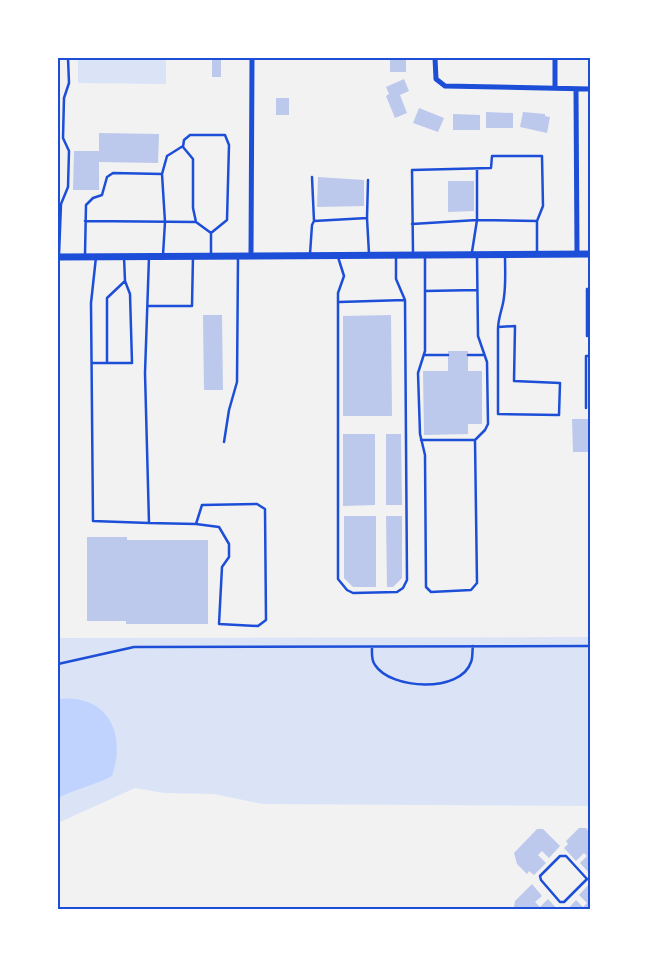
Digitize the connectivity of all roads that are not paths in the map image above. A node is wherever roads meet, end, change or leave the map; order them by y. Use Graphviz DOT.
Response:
graph roads {
  1 [pos="68,58"];
  2 [pos="252,58"];
  3 [pos="436,58"];
  4 [pos="556,58"];
  5 [pos="555,88"];
  6 [pos="576,89"];
  7 [pos="590,89"];
  8 [pos="183,146"];
  9 [pos="477,168"];
  10 [pos="162,174"];
  11 [pos="312,177"];
  12 [pos="368,180"];
  13 [pos="367,218"];
  14 [pos="477,220"];
  15 [pos="86,221"];
  16 [pos="314,221"];
  17 [pos="538,221"];
  18 [pos="165,222"];
  19 [pos="196,222"];
  20 [pos="412,224"];
  21 [pos="211,233"];
  22 [pos="211,254"];
  23 [pos="238,254"];
  24 [pos="251,254"];
  25 [pos="310,254"];
  26 [pos="337,254"];
  27 [pos="369,254"];
  28 [pos="396,254"];
  29 [pos="413,254"];
  30 [pos="425,254"];
  31 [pos="474,254"];
  32 [pos="505,254"];
  33 [pos="537,254"];
  34 [pos="577,254"];
  35 [pos="590,254"];
  36 [pos="163,255"];
  37 [pos="193,255"];
  38 [pos="85,256"];
  39 [pos="96,256"];
  40 [pos="124,256"];
  41 [pos="150,256"];
  42 [pos="58,257"];
  43 [pos="125,281"];
  44 [pos="590,288"];
  45 [pos="425,290"];
  46 [pos="477,290"];
  47 [pos="405,300"];
  48 [pos="338,302"];
  49 [pos="589,302"];
  50 [pos="148,306"];
  51 [pos="498,327"];
  52 [pos="588,336"];
  53 [pos="424,355"];
  54 [pos="448,355"];
  55 [pos="468,355"];
  56 [pos="483,355"];
  57 [pos="590,356"];
  58 [pos="92,363"];
  59 [pos="107,363"];
  60 [pos="586,408"];
  61 [pos="421,440"];
  62 [pos="475,440"];
  63 [pos="224,442"];
  64 [pos="150,522"];
  65 [pos="196,524"];
  66 [pos="372,646"];
  67 [pos="473,646"];
  68 [pos="590,646"];
  69 [pos="58,664"];
  70 [pos="589,879"];
  1 -- 42 [label="lane"];
  2 -- 24 [label="street"];
  3 -- 5 [label="street"];
  4 -- 5 [label="street"];
  5 -- 6 [label="street"];
  6 -- 7 [label="street"];
  6 -- 34 [label="street"];
  8 -- 10 [label="lane"];
  8 -- 19 [label="lane"];
  8 -- 21 [label="lane"];
  9 -- 14 [label="lane"];
  9 -- 17 [label="lane"];
  9 -- 20 [label="lane"];
  10 -- 15 [label="lane"];
  10 -- 18 [label="lane"];
  11 -- 16 [label="lane"];
  12 -- 13 [label="lane"];
  13 -- 16 [label="lane"];
  13 -- 27 [label="lane"];
  14 -- 17 [label="lane"];
  14 -- 20 [label="lane"];
  14 -- 31 [label="lane"];
  15 -- 18 [label="lane"];
  15 -- 38 [label="lane"];
  16 -- 25 [label="lane"];
  17 -- 33 [label="lane"];
  18 -- 19 [label="lane"];
  18 -- 36 [label="lane"];
  19 -- 21 [label="lane"];
  20 -- 29 [label="lane"];
  21 -- 22 [label="lane"];
  22 -- 23 [label="main road"];
  22 -- 37 [label="main road"];
  23 -- 24 [label="main road"];
  23 -- 63 [label="lane"];
  24 -- 25 [label="main road"];
  25 -- 26 [label="main road"];
  26 -- 27 [label="main road"];
  26 -- 48 [label="lane"];
  27 -- 28 [label="main road"];
  28 -- 29 [label="main road"];
  28 -- 47 [label="lane"];
  29 -- 30 [label="main road"];
  30 -- 31 [label="main road"];
  30 -- 45 [label="lane"];
  31 -- 32 [label="main road"];
  31 -- 46 [label="lane"];
  32 -- 33 [label="main road"];
  32 -- 51 [label="lane"];
  33 -- 34 [label="main road"];
  34 -- 35 [label="main road"];
  36 -- 37 [label="main road"];
  36 -- 41 [label="main road"];
  37 -- 50 [label="lane"];
  38 -- 39 [label="main road"];
  38 -- 42 [label="main road"];
  39 -- 40 [label="main road"];
  39 -- 58 [label="lane"];
  40 -- 41 [label="main road"];
  40 -- 43 [label="lane"];
  41 -- 50 [label="lane"];
  43 -- 59 [label="lane"];
  43 -- 59 [label="lane"];
  44 -- 49 [label="lane"];
  45 -- 46 [label="lane"];
  45 -- 53 [label="lane"];
  46 -- 56 [label="lane"];
  47 -- 48 [label="lane"];
  47 -- 48 [label="lane"];
  49 -- 52 [label="lane"];
  50 -- 64 [label="lane"];
  51 -- 51 [label="lane"];
  53 -- 54 [label="lane"];
  53 -- 61 [label="lane"];
  55 -- 56 [label="lane"];
  56 -- 62 [label="lane"];
  57 -- 60 [label="lane"];
  58 -- 59 [label="lane"];
  58 -- 64 [label="lane"];
  61 -- 62 [label="lane"];
  61 -- 62 [label="lane"];
  64 -- 65 [label="lane"];
  65 -- 65 [label="lane"];
  66 -- 67 [label="lane"];
  66 -- 67 [label="lane"];
  66 -- 69 [label="lane"];
  67 -- 68 [label="lane"];
  70 -- 70 [label="lane"];
}
